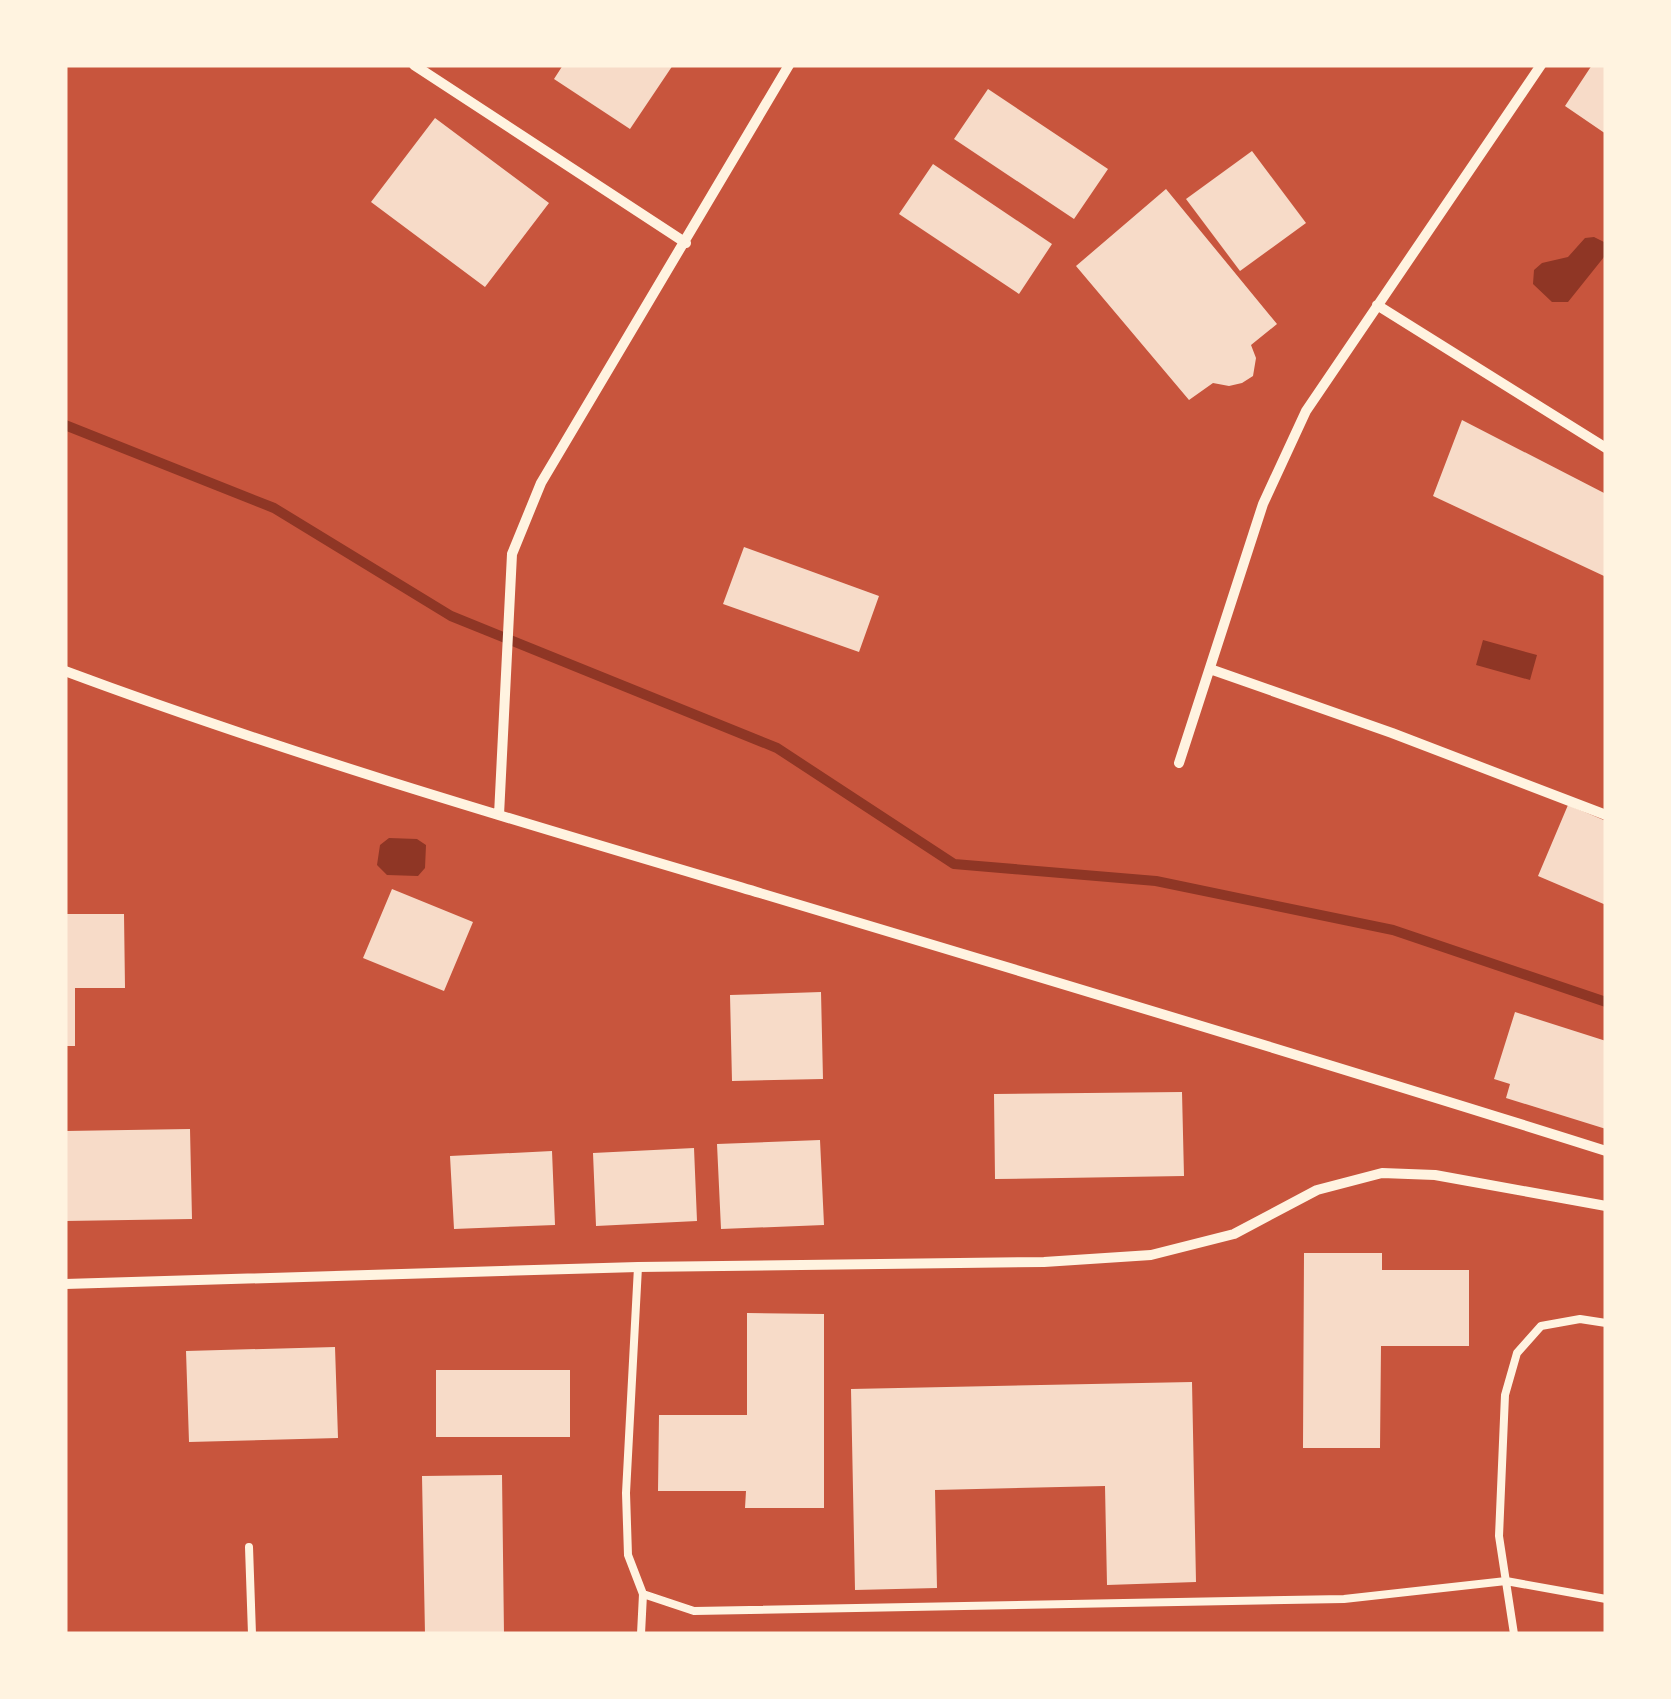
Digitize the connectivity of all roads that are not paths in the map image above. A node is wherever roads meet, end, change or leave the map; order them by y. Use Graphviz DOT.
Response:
graph roads {
  1 [pos="414,65"];
  2 [pos="788,65"];
  3 [pos="1541,65"];
  4 [pos="686,242"];
  5 [pos="1377,306"];
  6 [pos="1606,448"];
  7 [pos="1210,669"];
  8 [pos="65,671"];
  9 [pos="1179,764"];
  10 [pos="499,815"];
  11 [pos="1606,815"];
  12 [pos="1606,1151"];
  13 [pos="1606,1206"];
  14 [pos="638,1267"];
  15 [pos="65,1284"];
  16 [pos="1606,1323"];
  17 [pos="249,1547"];
  18 [pos="1506,1581"];
  19 [pos="643,1594"];
  20 [pos="1606,1598"];
  21 [pos="252,1634"];
  22 [pos="641,1634"];
  23 [pos="1514,1634"];
  1 -- 4 [label="street"];
  2 -- 4 [label="street"];
  3 -- 5 [label="street"];
  4 -- 10 [label="street"];
  5 -- 6 [label="street"];
  5 -- 7 [label="street"];
  7 -- 9 [label="street"];
  7 -- 11 [label="street"];
  8 -- 10 [label="street"];
  10 -- 12 [label="street"];
  13 -- 14 [label="street"];
  14 -- 15 [label="street"];
  14 -- 19 [label="lane"];
  16 -- 18 [label="lane"];
  17 -- 21 [label="lane"];
  18 -- 19 [label="lane"];
  18 -- 20 [label="lane"];
  18 -- 23 [label="lane"];
  19 -- 22 [label="lane"];
}
